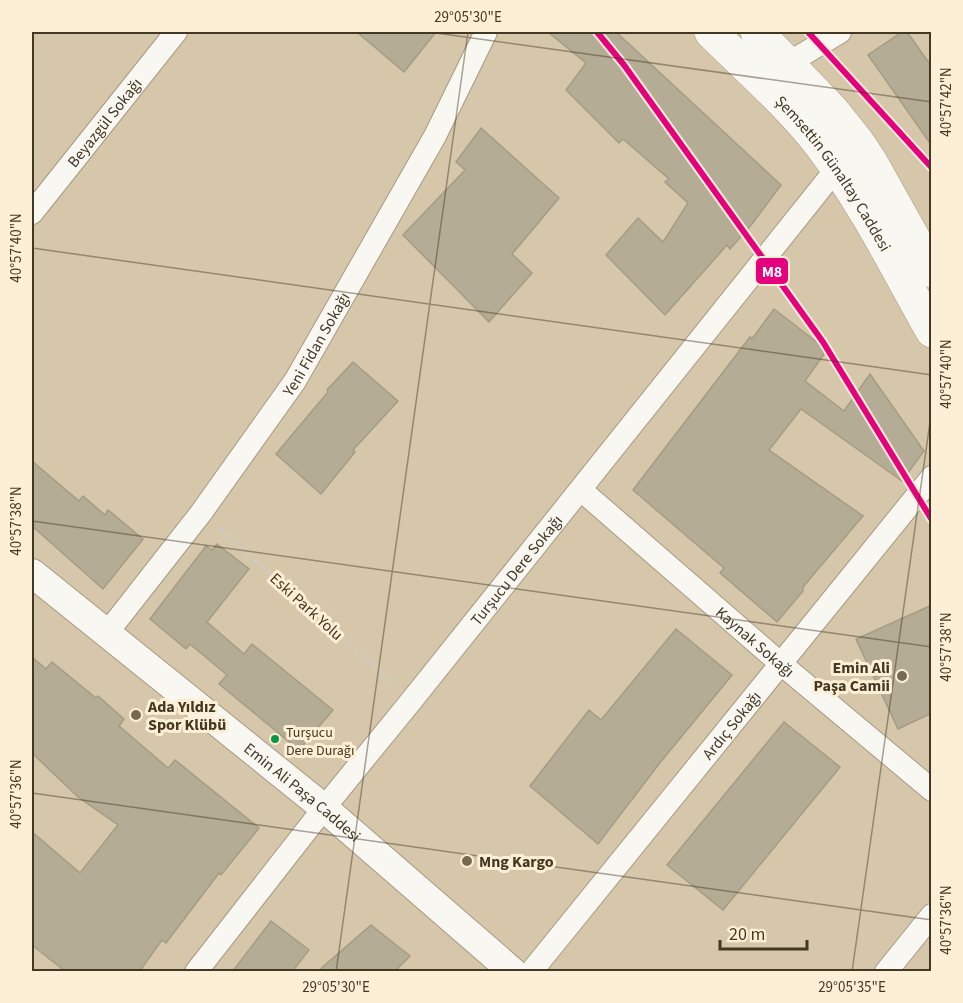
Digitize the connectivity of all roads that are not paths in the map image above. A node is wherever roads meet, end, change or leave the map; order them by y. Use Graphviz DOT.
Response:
graph roads {
  1 [pos="176,32"];
  2 [pos="486,32"];
  3 [pos="711,32"];
  4 [pos="757,32"];
  5 [pos="840,32"];
  6 [pos="788,64"];
  7 [pos="760,80"];
  8 [pos="837,168"];
  9 [pos="32,213"];
  10 [pos="932,271"];
  11 [pos="932,331"];
  12 [pos="932,477"];
  13 [pos="580,490"];
  14 [pos="32,573"];
  15 [pos="107,633"];
  16 [pos="780,663"];
  17 [pos="932,790"];
  18 [pos="324,808"];
  19 [pos="932,915"];
  20 [pos="196,972"];
  21 [pos="513,972"];
  22 [pos="531,972"];
  23 [pos="886,972"];
  1 -- 9 [label="street, Beyazgül Sokağı"];
  2 -- 15 [label="street, Yeni Fidan Sokağı"];
  3 -- 7 [label="main road, Şemsettin Günaltay Caddesi"];
  4 -- 6 [label="main road, Şemsettin Günaltay Caddesi"];
  5 -- 6 [label="street"];
  6 -- 7 [label="street"];
  6 -- 10 [label="main road, Şemsettin Günaltay Caddesi"];
  7 -- 8 [label="main road, Şemsettin Günaltay Caddesi"];
  8 -- 11 [label="main road, Şemsettin Günaltay Caddesi"];
  8 -- 13 [label="street, Turşucu Dere Sokağı"];
  12 -- 16 [label="street, Ardıç Sokağı"];
  13 -- 16 [label="street, Kaynak Sokağı"];
  13 -- 18 [label="street, Turşucu Dere Sokağı"];
  14 -- 15 [label="street, Emin Ali Paşa Caddesi"];
  15 -- 18 [label="street, Emin Ali Paşa Caddesi"];
  16 -- 17 [label="street, Kaynak Sokağı"];
  16 -- 22 [label="street, Ardıç Sokağı"];
  18 -- 20 [label="street, Turşucu Dere Sokağı"];
  18 -- 21 [label="street, Emin Ali Paşa Caddesi"];
  19 -- 23 [label="street"];
}
